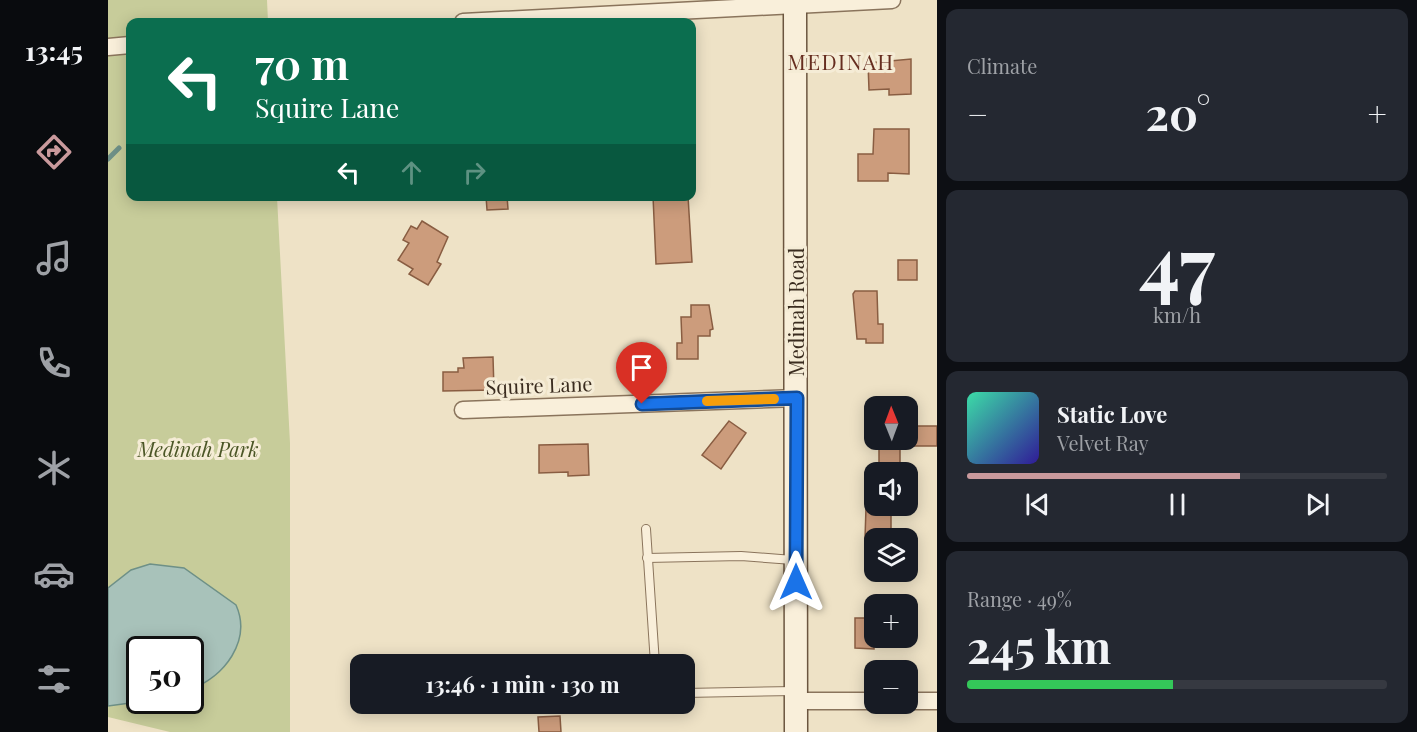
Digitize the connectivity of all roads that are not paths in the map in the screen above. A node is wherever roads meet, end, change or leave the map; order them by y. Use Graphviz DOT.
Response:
graph roads {
  1 [pos="892,0"];
  2 [pos="795,3"];
  3 [pos="634,6"];
  4 [pos="506,18"];
  5 [pos="126,45"];
  6 [pos="108,47"];
  7 [pos="797,398"];
  8 [pos="463,410"];
  9 [pos="646,529"];
  10 [pos="647,558"];
  11 [pos="796,560"];
  12 [pos="654,654"];
  13 [pos="695,693"];
  14 [pos="796,696"];
  15 [pos="864,700"];
  16 [pos="918,701"];
  17 [pos="937,701"];
  18 [pos="796,732"];
  1 -- 2 [label="street"];
  2 -- 3 [label="street"];
  2 -- 7 [label="main road, Medinah Road"];
  3 -- 4 [label="street"];
  5 -- 6 [label="street"];
  7 -- 8 [label="street, Squire Lane"];
  7 -- 11 [label="main road, Medinah Road"];
  9 -- 10 [label="lane"];
  10 -- 11 [label="lane"];
  10 -- 12 [label="lane"];
  11 -- 14 [label="main road, Medinah Road"];
  13 -- 14 [label="lane"];
  14 -- 15 [label="street"];
  14 -- 18 [label="main road, Medinah Road"];
  16 -- 17 [label="street"];
}
